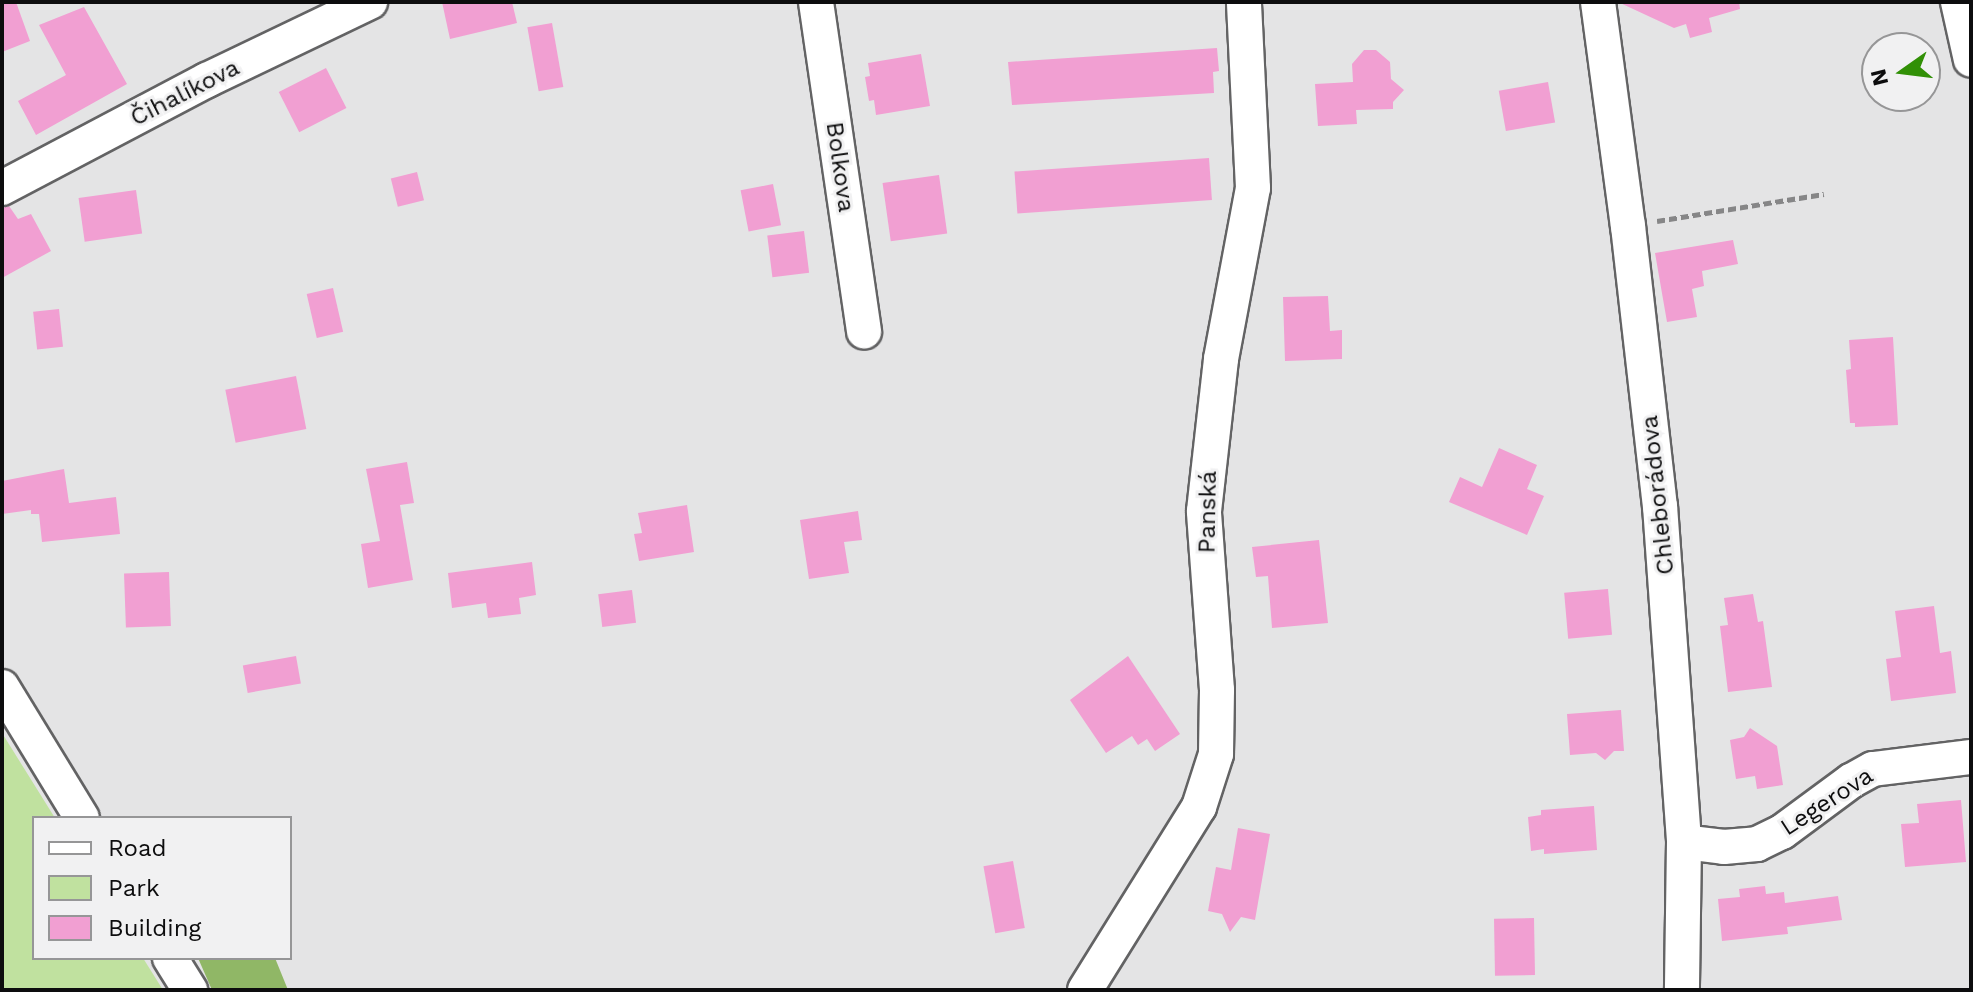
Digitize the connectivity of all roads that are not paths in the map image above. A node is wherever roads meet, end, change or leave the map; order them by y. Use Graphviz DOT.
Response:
graph roads {
  1 [pos="370,2"];
  2 [pos="816,2"];
  3 [pos="1244,2"];
  4 [pos="1598,2"];
  5 [pos="1958,2"];
  6 [pos="1971,60"];
  7 [pos="2,188"];
  8 [pos="864,332"];
  9 [pos="2,687"];
  10 [pos="1971,757"];
  11 [pos="81,816"];
  12 [pos="1684,842"];
  13 [pos="171,960"];
  14 [pos="190,990"];
  15 [pos="1085,990"];
  16 [pos="1682,990"];
  1 -- 7 [label="street, Čihalíkova"];
  2 -- 8 [label="street, Bolkova"];
  3 -- 15 [label="street, Panská"];
  4 -- 12 [label="street, Chleborádova"];
  5 -- 6 [label="street"];
  9 -- 11 [label="street"];
  10 -- 12 [label="street, Legerova"];
  12 -- 16 [label="street, Chleborádova"];
  13 -- 14 [label="street"];
}
